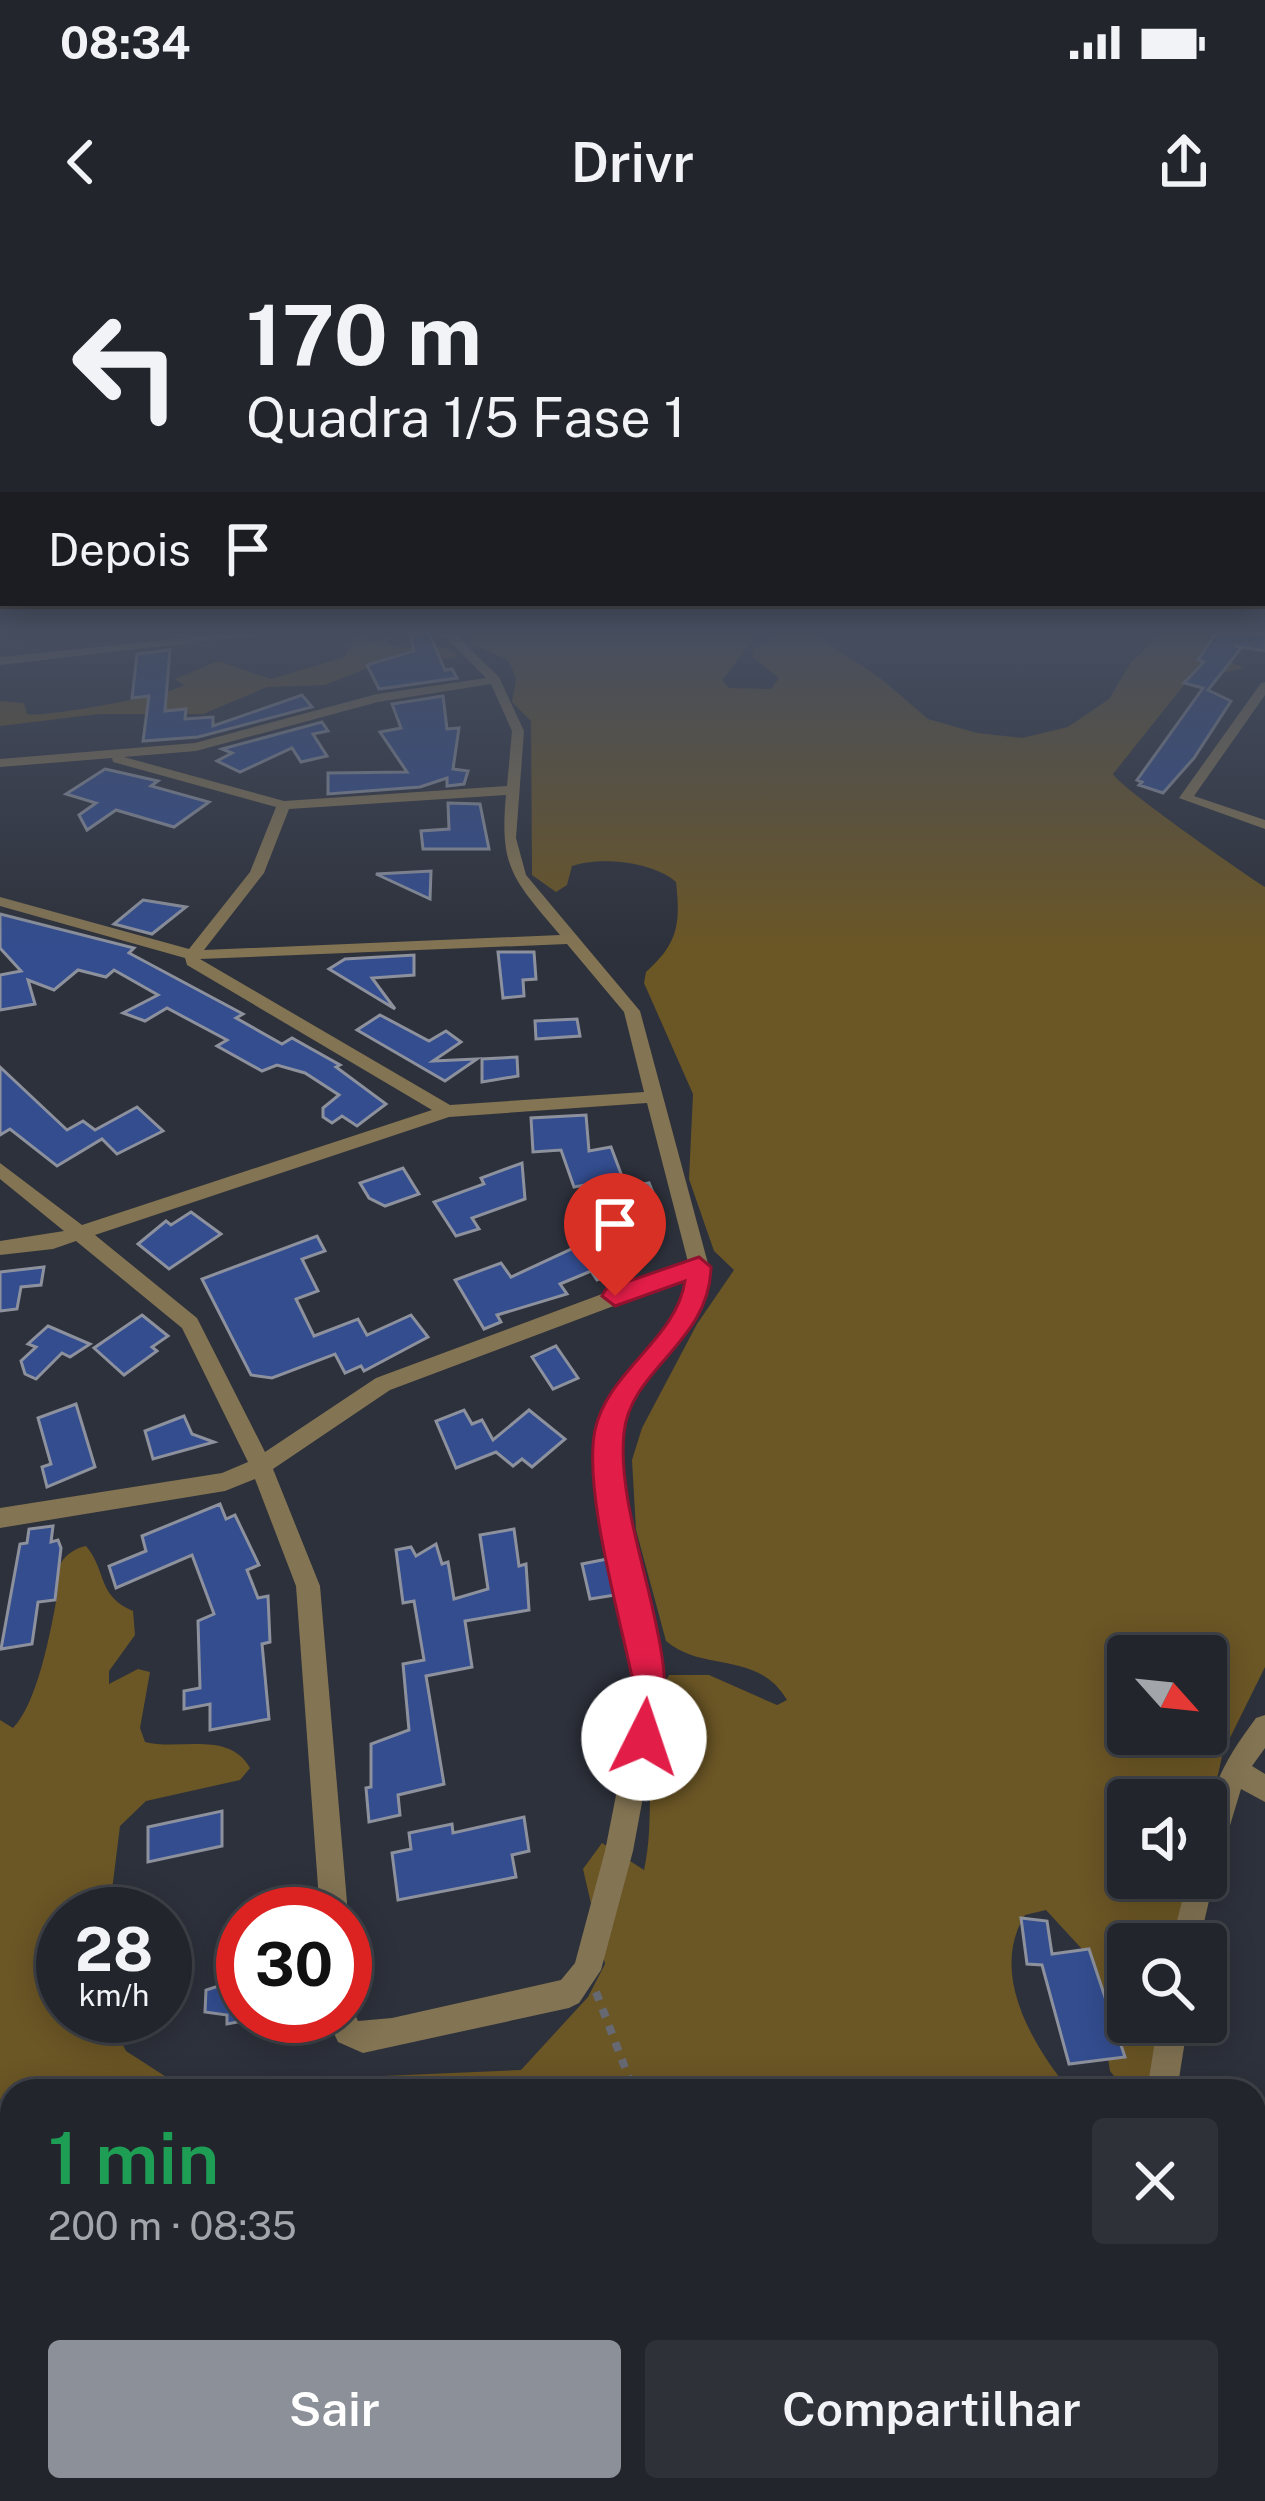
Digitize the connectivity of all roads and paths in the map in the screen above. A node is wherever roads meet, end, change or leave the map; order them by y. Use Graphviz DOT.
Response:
graph roads {
  1 [pos="231,739"];
  2 [pos="517,739"];
  3 [pos="1227,739"];
  4 [pos="114,754"];
  5 [pos="0,764"];
  6 [pos="513,790"];
  7 [pos="284,805"];
  8 [pos="1265,825"];
  9 [pos="0,901"];
  10 [pos="567,939"];
  11 [pos="192,955"];
  12 [pos="652,1097"];
  13 [pos="447,1111"];
  14 [pos="0,1169"];
  15 [pos="80,1232"];
  16 [pos="0,1248"];
  17 [pos="699,1267"];
  18 [pos="261,1466"];
  19 [pos="0,1518"];
  20 [pos="1265,1727"];
  21 [pos="1234,1769"];
  22 [pos="1265,1789"];
  23 [pos="1227,1793"];
  24 [pos="332,1887"];
  25 [pos="587,1970"];
  26 [pos="372,2037"];
  27 [pos="1170,2043"];
  28 [pos="629,2079"];
  29 [pos="1164,2079"];
  1 -- 4 [label="street"];
  2 -- 6 [label="street"];
  3 -- 8 [label="street"];
  4 -- 5 [label="street"];
  4 -- 7 [label="street"];
  6 -- 7 [label="street"];
  6 -- 10 [label="street"];
  7 -- 11 [label="street"];
  9 -- 11 [label="street"];
  10 -- 11 [label="street"];
  10 -- 12 [label="street"];
  11 -- 13 [label="street"];
  12 -- 13 [label="street"];
  12 -- 17 [label="street"];
  13 -- 15 [label="street"];
  14 -- 15 [label="street"];
  15 -- 16 [label="street"];
  15 -- 18 [label="street"];
  17 -- 18 [label="street"];
  17 -- 25 [label="street"];
  18 -- 19 [label="street"];
  18 -- 24 [label="street"];
  20 -- 21 [label="street"];
  21 -- 22 [label="street"];
  21 -- 23 [label="street"];
  25 -- 26 [label="street"];
  25 -- 28 [label="path"];
  27 -- 29 [label="street"];
}
